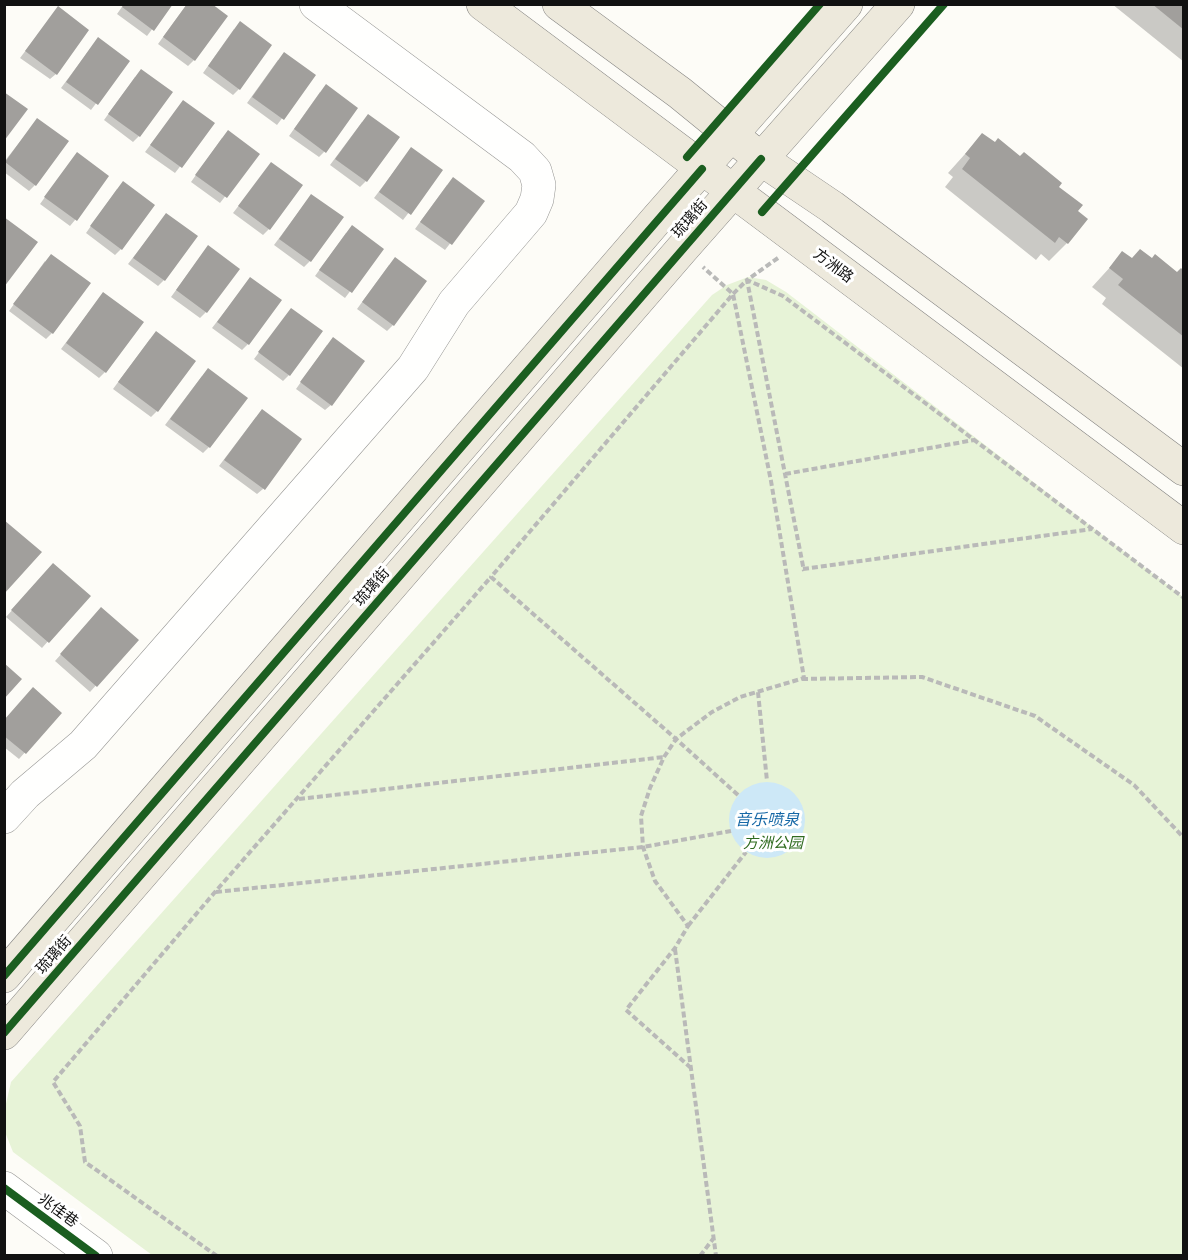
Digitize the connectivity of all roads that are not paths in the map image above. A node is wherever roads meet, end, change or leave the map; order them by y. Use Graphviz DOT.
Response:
graph roads {
  1 [pos="316,4"];
  2 [pos="483,4"];
  3 [pos="559,4"];
  4 [pos="846,4"];
  5 [pos="898,4"];
  6 [pos="731,136"];
  7 [pos="761,159"];
  8 [pos="702,169"];
  9 [pos="733,191"];
  10 [pos="1184,469"];
  11 [pos="1184,528"];
  12 [pos="4,818"];
  13 [pos="4,976"];
  14 [pos="4,1033"];
  15 [pos="4,1188"];
  16 [pos="96,1256"];
  1 -- 12 [label="street"];
  2 -- 8 [label="main road, 方洲路"];
  3 -- 6 [label="main road"];
  4 -- 6 [label="main road, 琉璃街"];
  5 -- 7 [label="main road, 琉璃街"];
  6 -- 7 [label="main road"];
  6 -- 8 [label="main road, 琉璃街"];
  7 -- 9 [label="main road, 琉璃街"];
  7 -- 10 [label="main road"];
  8 -- 9 [label="main road, 方洲路"];
  8 -- 13 [label="main road, 琉璃街"];
  9 -- 11 [label="main road, 方洲路"];
  9 -- 14 [label="main road, 琉璃街"];
  15 -- 16 [label="street, 兆佳巷"];
}
